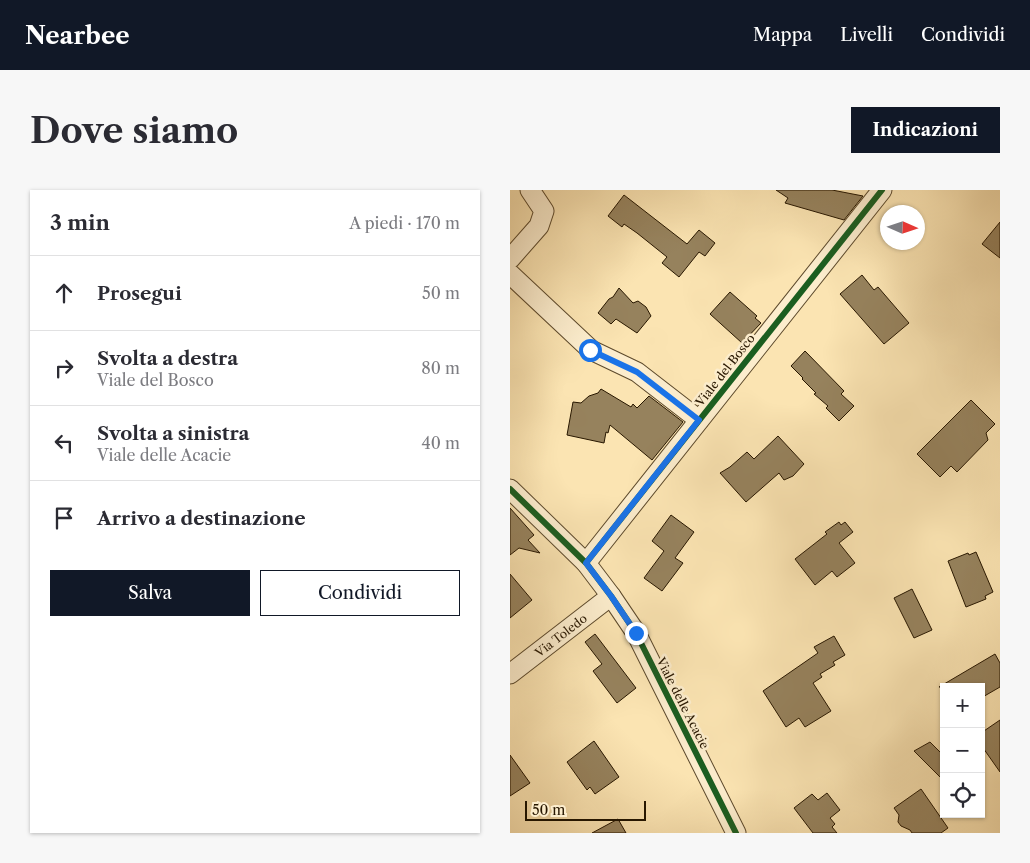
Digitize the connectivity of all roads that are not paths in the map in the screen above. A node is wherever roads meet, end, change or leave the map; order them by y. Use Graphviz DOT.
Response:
graph roads {
  1 [pos="530,190"];
  2 [pos="882,190"];
  3 [pos="510,259"];
  4 [pos="510,274"];
  5 [pos="699,420"];
  6 [pos="510,489"];
  7 [pos="586,563"];
  8 [pos="611,596"];
  9 [pos="510,674"];
  10 [pos="736,833"];
  1 -- 3 [label="street"];
  2 -- 5 [label="street, Viale del Bosco"];
  4 -- 5 [label="street"];
  5 -- 7 [label="street, Viale del Bosco"];
  6 -- 7 [label="street, Viale delle Acacie"];
  7 -- 8 [label="street, Viale delle Acacie"];
  8 -- 9 [label="street, Via Toledo"];
  8 -- 10 [label="street, Viale delle Acacie"];
}
